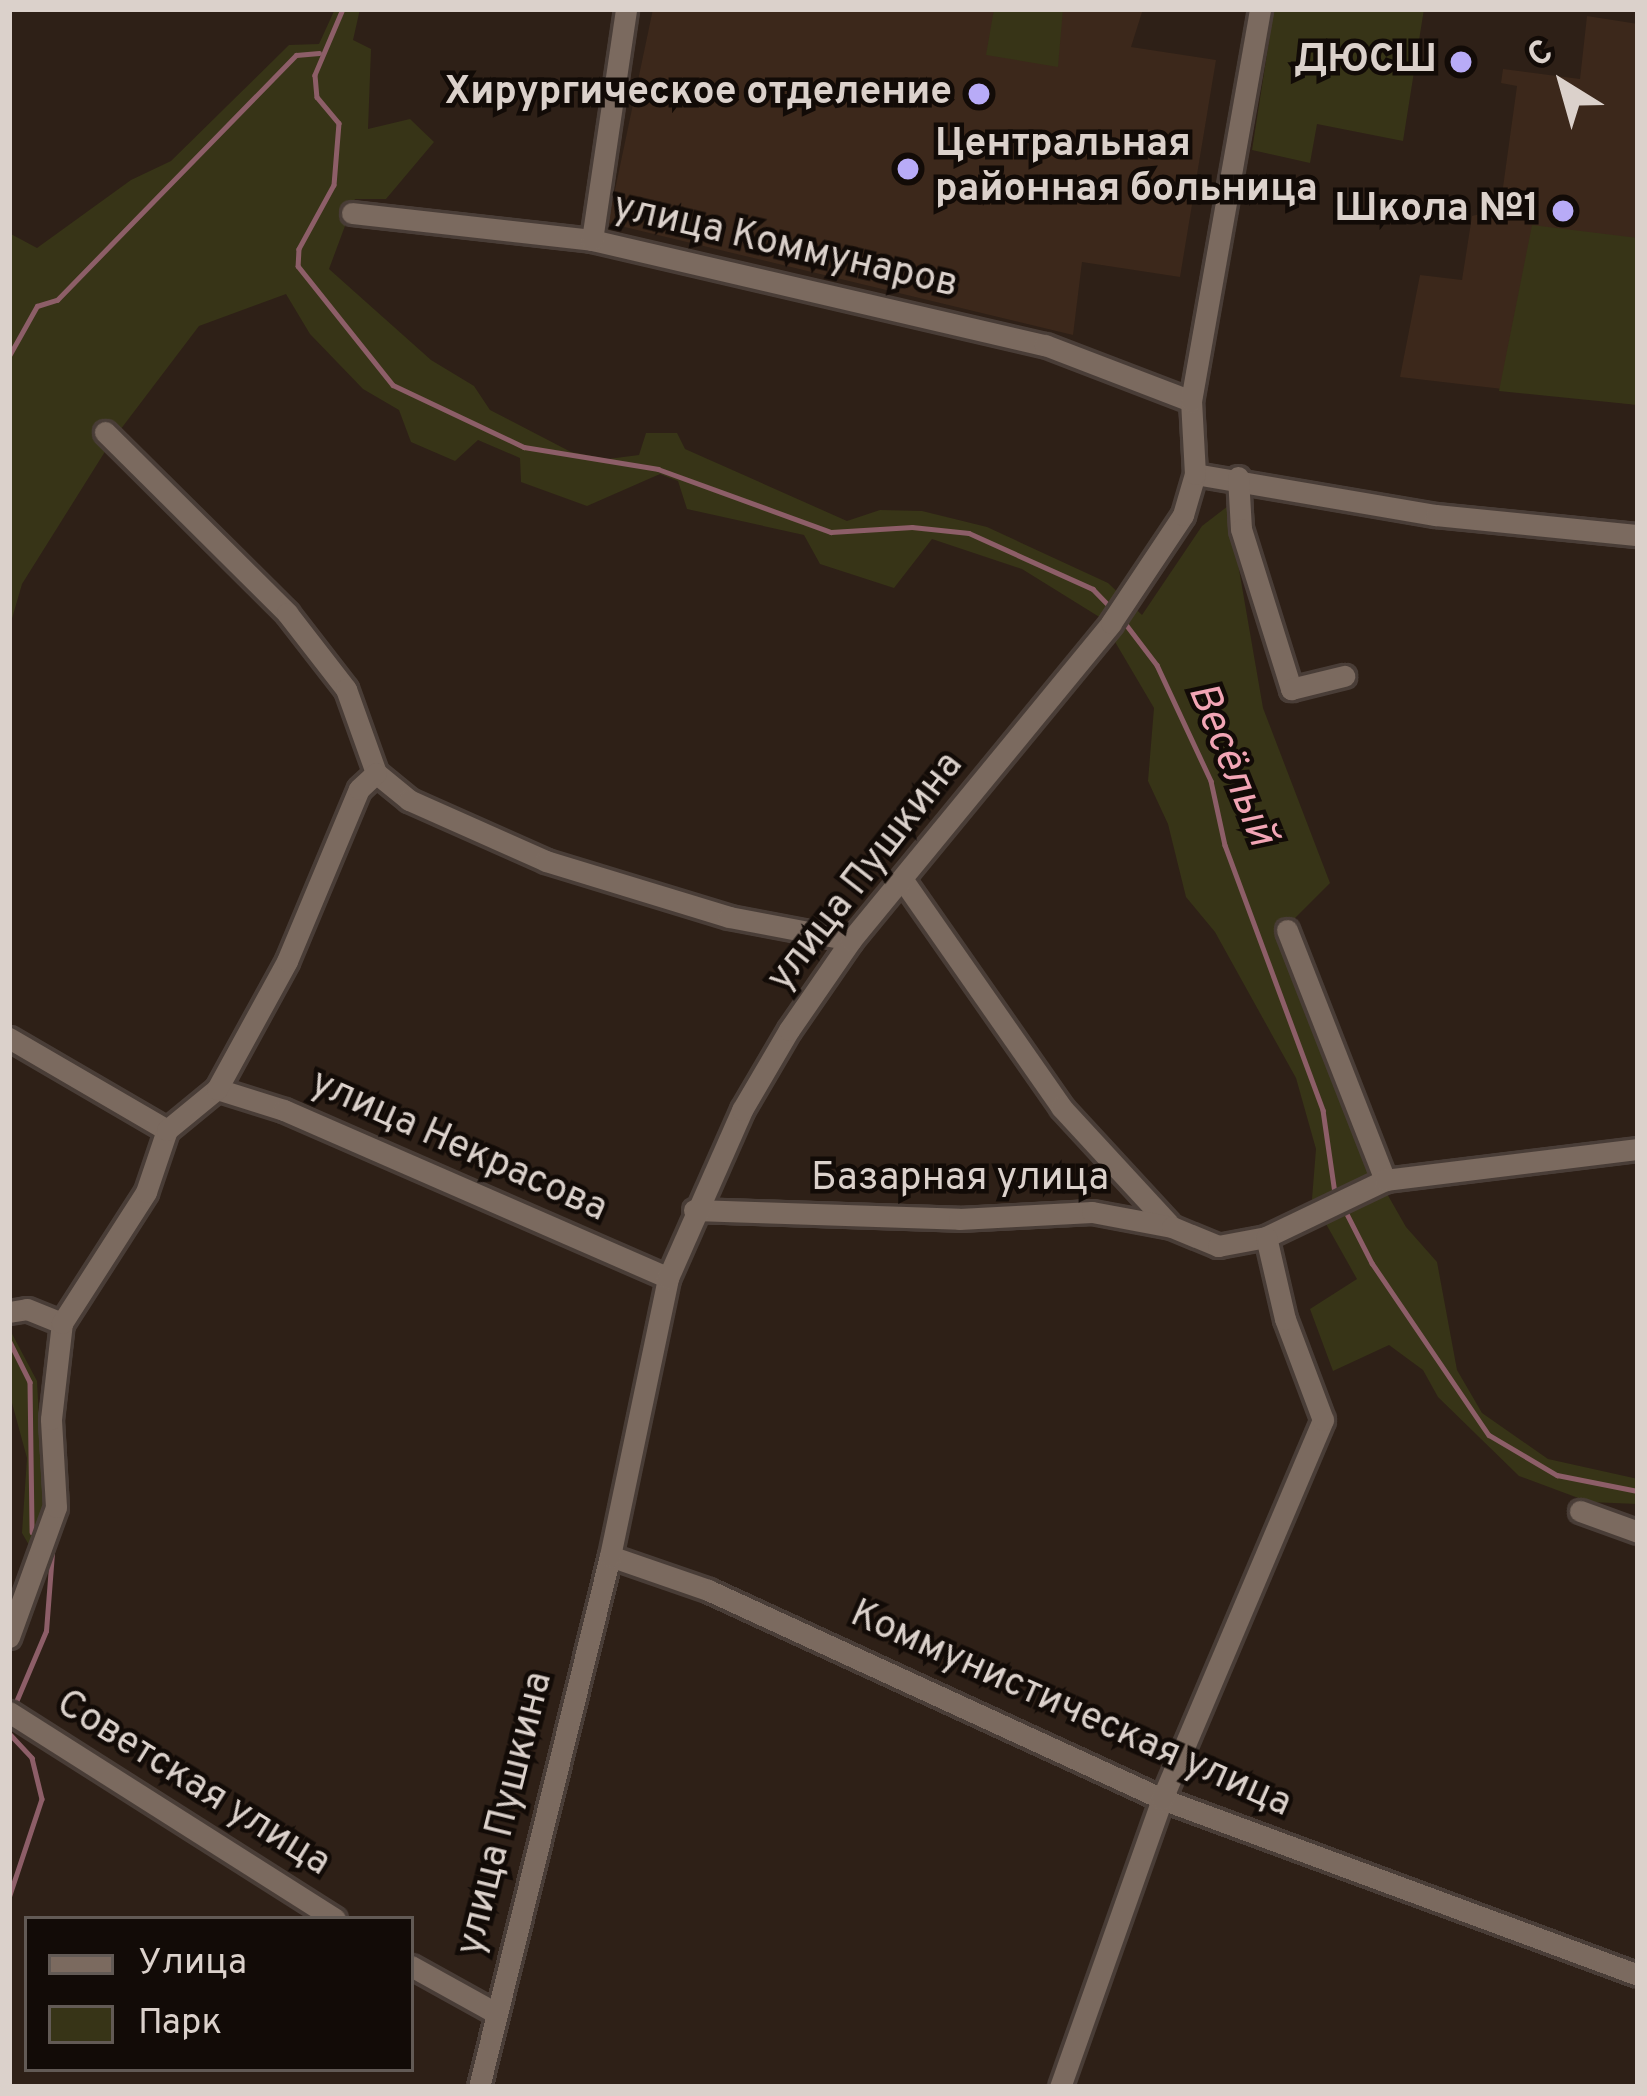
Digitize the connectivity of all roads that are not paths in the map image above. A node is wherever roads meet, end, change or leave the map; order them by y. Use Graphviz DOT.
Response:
graph roads {
  1 [pos="626,9"];
  2 [pos="1261,9"];
  3 [pos="352,213"];
  4 [pos="592,240"];
  5 [pos="1191,401"];
  6 [pos="105,432"];
  7 [pos="1196,473"];
  8 [pos="1238,477"];
  9 [pos="1638,535"];
  10 [pos="1344,676"];
  11 [pos="376,773"];
  12 [pos="905,883"];
  13 [pos="1287,931"];
  14 [pos="851,940"];
  15 [pos="9,1037"];
  16 [pos="218,1089"];
  17 [pos="167,1130"];
  18 [pos="1638,1149"];
  19 [pos="1385,1180"];
  20 [pos="1122,1182"];
  21 [pos="694,1210"];
  22 [pos="1112,1214"];
  23 [pos="1172,1227"];
  24 [pos="1266,1237"];
  25 [pos="668,1278"];
  26 [pos="9,1312"];
  27 [pos="62,1323"];
  28 [pos="1580,1511"];
  29 [pos="1638,1532"];
  30 [pos="610,1556"];
  31 [pos="9,1636"];
  32 [pos="9,1712"];
  33 [pos="1162,1799"];
  34 [pos="330,1916"];
  35 [pos="414,1968"];
  36 [pos="1638,1975"];
  37 [pos="494,2012"];
  38 [pos="479,2087"];
  39 [pos="1060,2087"];
  1 -- 4 [label="street"];
  2 -- 5 [label="street, улица Пушкина"];
  3 -- 4 [label="street, улица Коммунаров"];
  4 -- 5 [label="street, улица Коммунаров"];
  5 -- 7 [label="street, улица Пушкина"];
  6 -- 11 [label="street"];
  7 -- 8 [label="street"];
  7 -- 12 [label="street, улица Пушкина"];
  8 -- 9 [label="street"];
  8 -- 10 [label="street"];
  11 -- 14 [label="street"];
  11 -- 16 [label="street"];
  12 -- 14 [label="street, улица Пушкина"];
  12 -- 20 [label="street"];
  13 -- 19 [label="street"];
  14 -- 21 [label="street, улица Пушкина"];
  15 -- 17 [label="street"];
  16 -- 17 [label="street"];
  16 -- 25 [label="street, улица Некрасова"];
  17 -- 27 [label="street"];
  18 -- 19 [label="street, Базарная улица"];
  19 -- 24 [label="street, Базарная улица"];
  20 -- 22 [label="street"];
  20 -- 23 [label="street"];
  21 -- 22 [label="street, Базарная улица"];
  21 -- 25 [label="street, улица Пушкина"];
  22 -- 23 [label="street, Базарная улица"];
  23 -- 24 [label="street, Базарная улица"];
  24 -- 33 [label="street"];
  25 -- 30 [label="street, улица Пушкина"];
  26 -- 27 [label="street"];
  27 -- 31 [label="street"];
  28 -- 29 [label="street"];
  30 -- 33 [label="street, Коммунистическая улица"];
  30 -- 37 [label="street, улица Пушкина"];
  32 -- 34 [label="street, Советская улица"];
  33 -- 36 [label="street, Коммунистическая улица"];
  33 -- 39 [label="street"];
  35 -- 37 [label="street"];
  37 -- 38 [label="street, улица Пушкина"];
}
